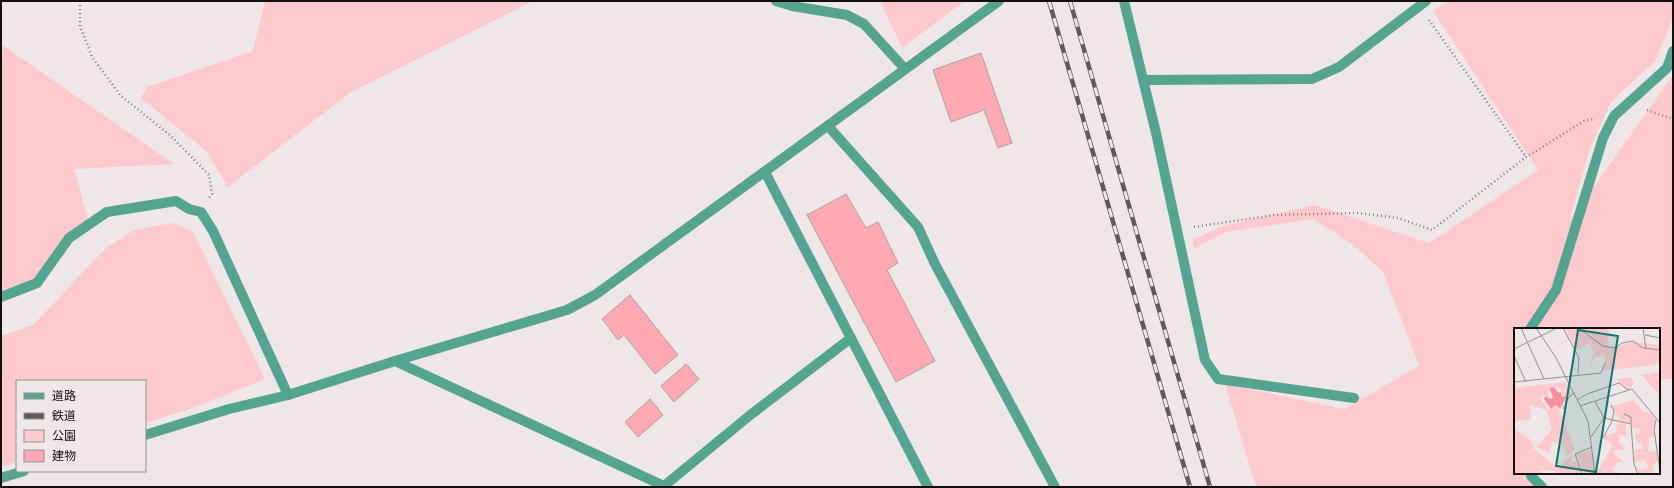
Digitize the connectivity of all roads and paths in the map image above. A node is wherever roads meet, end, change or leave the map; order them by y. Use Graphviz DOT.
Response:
graph roads {
  1 [pos="80,1"];
  2 [pos="776,1"];
  3 [pos="999,1"];
  4 [pos="1124,1"];
  5 [pos="1423,4"];
  6 [pos="1673,51"];
  7 [pos="905,69"];
  8 [pos="1143,80"];
  9 [pos="1627,104"];
  10 [pos="1614,116"];
  11 [pos="1673,118"];
  12 [pos="828,126"];
  13 [pos="1526,157"];
  14 [pos="765,172"];
  15 [pos="201,212"];
  16 [pos="1177,230"];
  17 [pos="1,297"];
  18 [pos="1531,328"];
  19 [pos="851,338"];
  20 [pos="395,361"];
  21 [pos="288,395"];
  22 [pos="1354,398"];
  23 [pos="146,435"];
  24 [pos="21,472"];
  25 [pos="1531,474"];
  26 [pos="1,478"];
  27 [pos="664,487"];
  28 [pos="928,487"];
  29 [pos="1055,487"];
  30 [pos="1542,487"];
  1 -- 15 [label="path"];
  2 -- 7 [label="street"];
  3 -- 7 [label="street"];
  4 -- 8 [label="street"];
  5 -- 8 [label="street"];
  5 -- 13 [label="path"];
  6 -- 9 [label="street"];
  7 -- 12 [label="street"];
  8 -- 16 [label="street"];
  9 -- 10 [label="street"];
  9 -- 11 [label="path"];
  10 -- 13 [label="path"];
  10 -- 18 [label="street"];
  12 -- 14 [label="street"];
  12 -- 29 [label="street"];
  13 -- 16 [label="path"];
  14 -- 19 [label="street"];
  14 -- 20 [label="street"];
  15 -- 17 [label="street"];
  15 -- 21 [label="street"];
  16 -- 22 [label="street"];
  19 -- 27 [label="street"];
  19 -- 28 [label="street"];
  20 -- 21 [label="street"];
  20 -- 27 [label="street"];
  21 -- 23 [label="street"];
  24 -- 26 [label="street"];
  25 -- 30 [label="street"];
}
